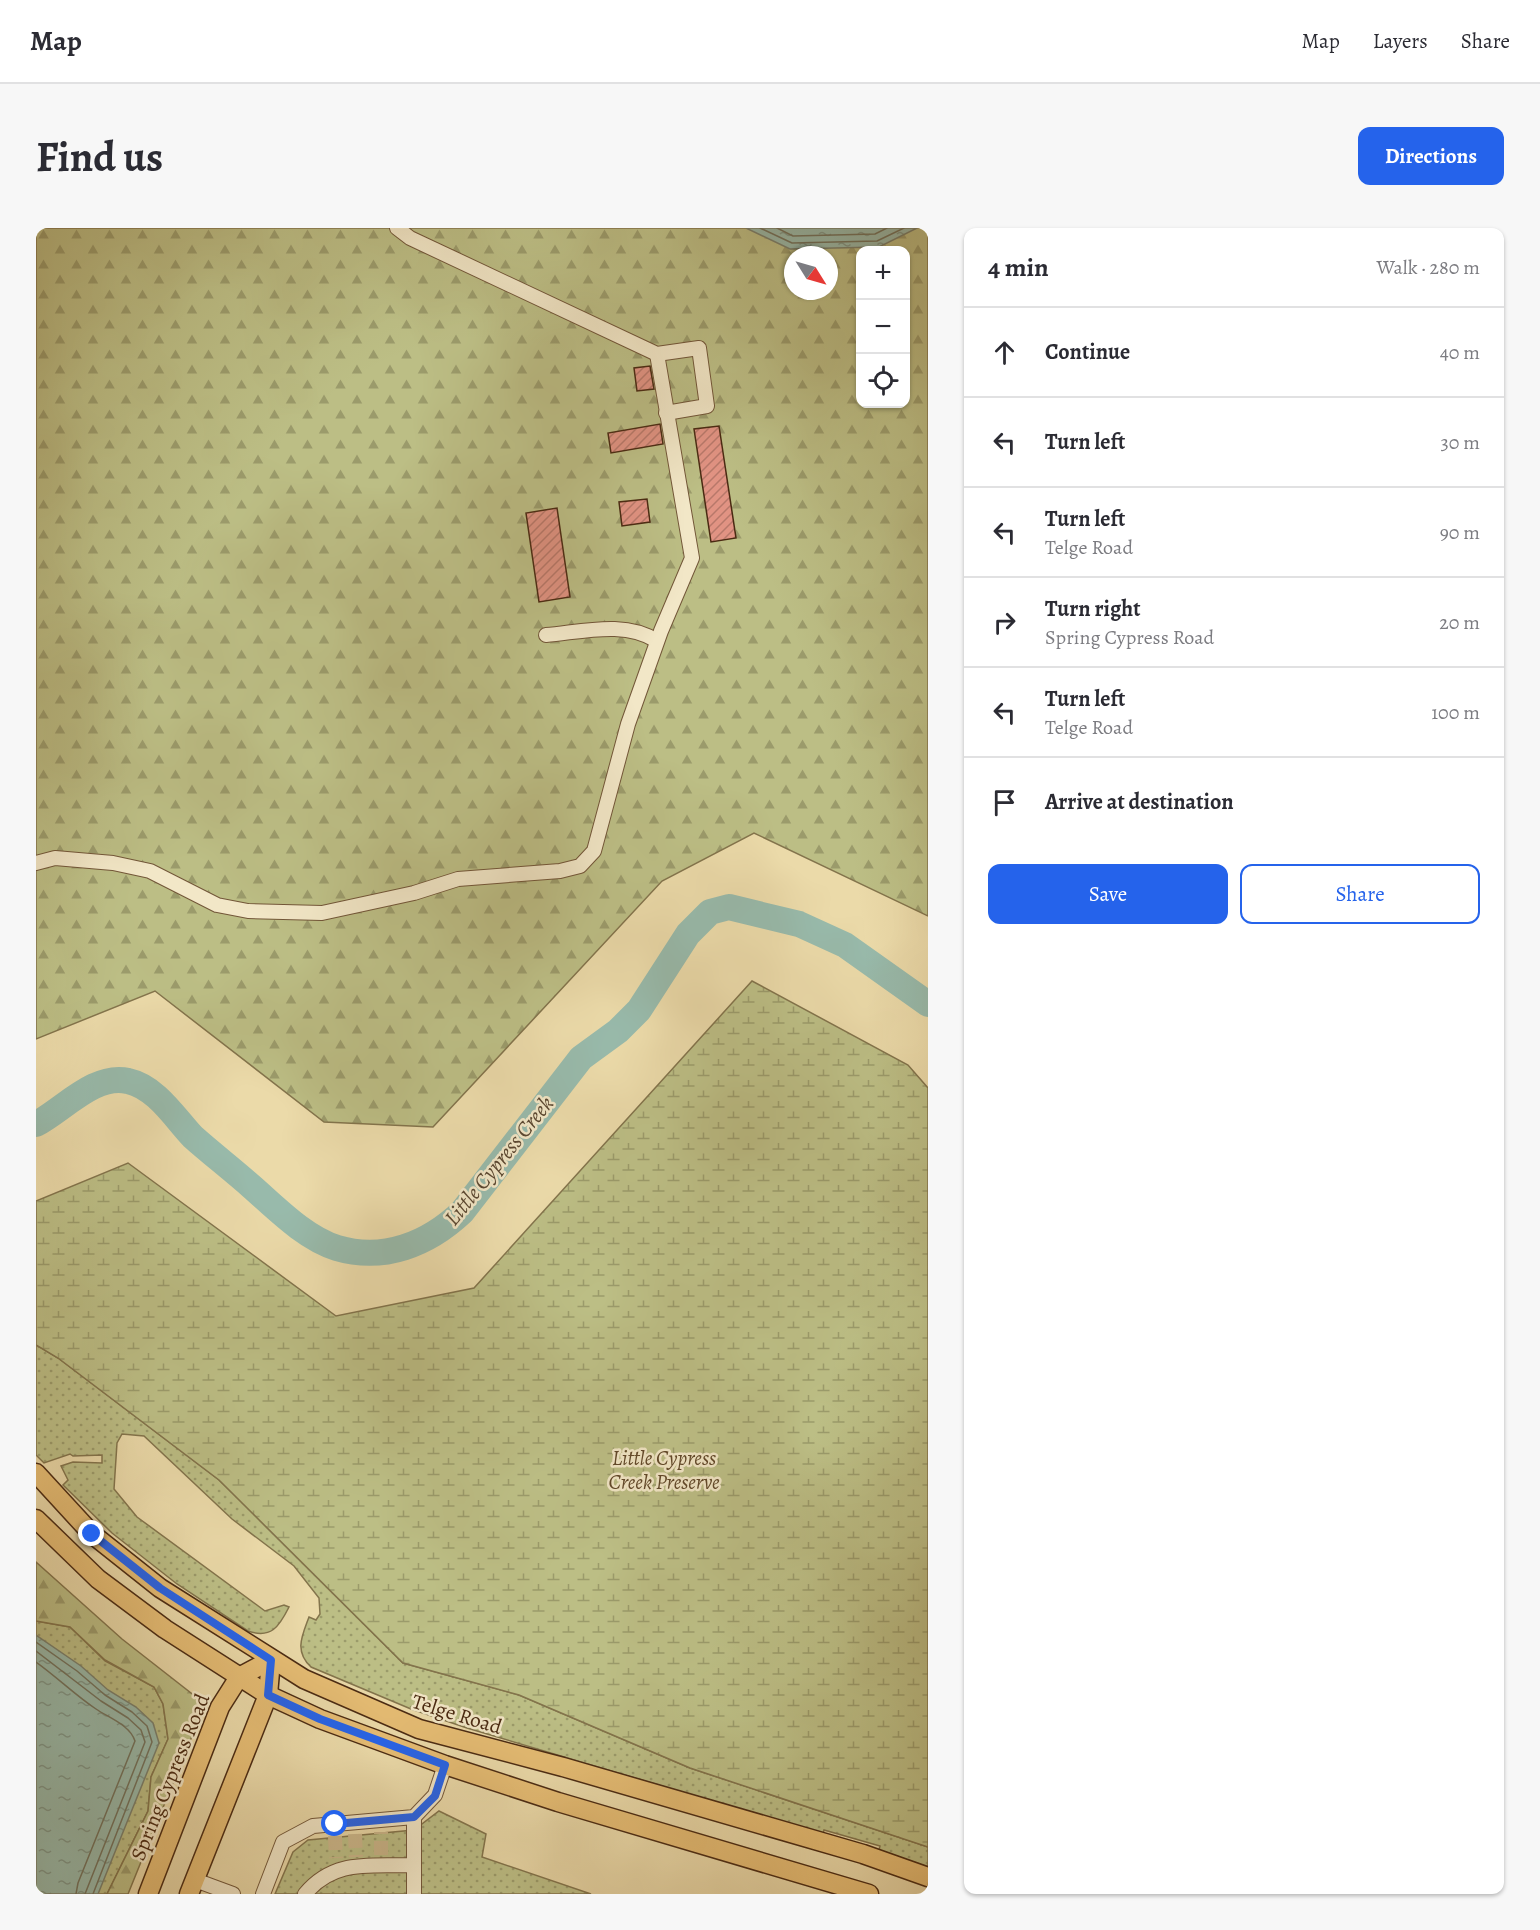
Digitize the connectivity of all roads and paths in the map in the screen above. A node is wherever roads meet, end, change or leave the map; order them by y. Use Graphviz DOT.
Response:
graph roads {
  1 [pos="398,228"];
  2 [pos="657,354"];
  3 [pos="666,413"];
  4 [pos="546,635"];
  5 [pos="657,641"];
  6 [pos="36,863"];
  7 [pos="36,1473"];
  8 [pos="36,1519"];
  9 [pos="271,1660"];
  10 [pos="239,1677"];
  11 [pos="268,1695"];
  12 [pos="445,1765"];
  13 [pos="414,1817"];
  14 [pos="414,1865"];
  15 [pos="928,1877"];
  16 [pos="192,1887"];
  17 [pos="861,1891"];
  18 [pos="148,1894"];
  19 [pos="233,1894"];
  20 [pos="263,1894"];
  21 [pos="305,1894"];
  22 [pos="414,1894"];
  1 -- 2 [label="lane"];
  2 -- 3 [label="lane"];
  2 -- 3 [label="lane"];
  3 -- 5 [label="lane"];
  4 -- 5 [label="lane"];
  5 -- 6 [label="lane"];
  7 -- 9 [label="main road, Telge Road"];
  8 -- 10 [label="main road"];
  9 -- 10 [label="main road, Spring Cypress Road"];
  9 -- 11 [label="main road"];
  9 -- 15 [label="main road, Telge Road"];
  10 -- 11 [label="main road"];
  10 -- 18 [label="main road, Spring Cypress Road"];
  11 -- 12 [label="main road"];
  11 -- 16 [label="main road"];
  12 -- 13 [label="lane"];
  12 -- 17 [label="main road"];
  13 -- 14 [label="lane"];
  13 -- 20 [label="lane"];
  14 -- 21 [label="lane"];
  14 -- 22 [label="lane"];
  16 -- 19 [label="lane"];
}
